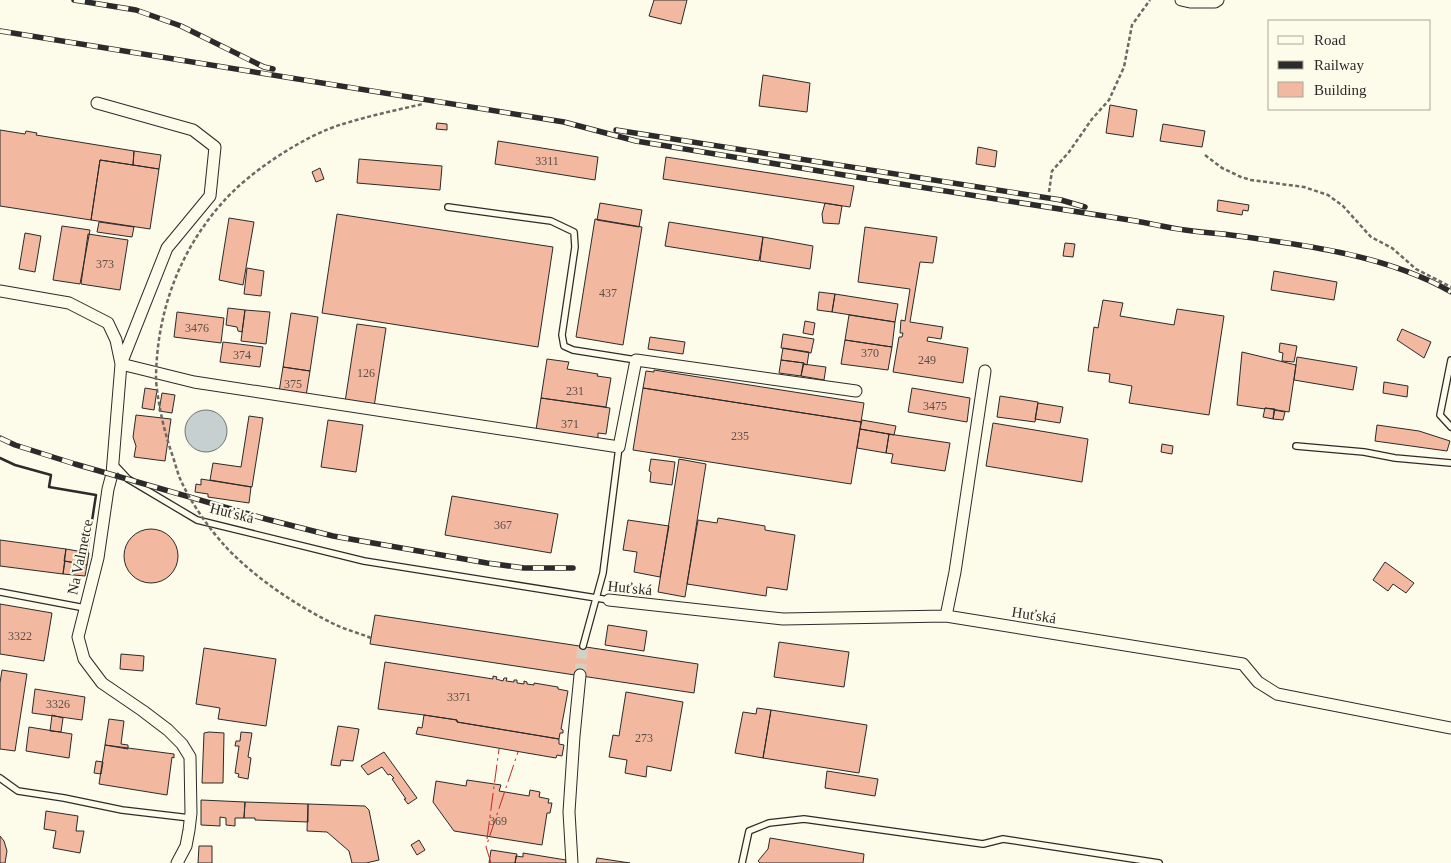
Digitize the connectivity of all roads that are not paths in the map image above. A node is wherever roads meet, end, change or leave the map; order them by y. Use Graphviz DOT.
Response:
graph roads {
  1 [pos="1181,0"];
  2 [pos="1218,0"];
  3 [pos="96,103"];
  4 [pos="448,207"];
  5 [pos="0,291"];
  6 [pos="636,360"];
  7 [pos="1451,360"];
  8 [pos="121,364"];
  9 [pos="985,372"];
  10 [pos="856,391"];
  11 [pos="1451,427"];
  12 [pos="1296,446"];
  13 [pos="619,447"];
  14 [pos="113,463"];
  15 [pos="1451,463"];
  16 [pos="0,592"];
  17 [pos="596,599"];
  18 [pos="609,600"];
  19 [pos="85,608"];
  20 [pos="946,616"];
  21 [pos="584,646"];
  22 [pos="580,675"];
  23 [pos="1451,728"];
  24 [pos="0,778"];
  25 [pos="190,818"];
  26 [pos="177,863"];
  27 [pos="572,863"];
  28 [pos="742,863"];
  29 [pos="1159,863"];
  1 -- 2 [label="street"];
  3 -- 8 [label="street"];
  4 -- 6 [label="lane"];
  5 -- 8 [label="street, Na Valmetce"];
  6 -- 10 [label="street"];
  6 -- 13 [label="street"];
  7 -- 11 [label="lane"];
  8 -- 13 [label="street"];
  8 -- 14 [label="street, Na Valmetce"];
  9 -- 20 [label="street"];
  12 -- 15 [label="lane"];
  13 -- 17 [label="lane, Huťská"];
  14 -- 17 [label="lane, Huťská"];
  14 -- 19 [label="street, Na Valmetce"];
  16 -- 19 [label="lane"];
  17 -- 18 [label="lane, Huťská"];
  17 -- 21 [label="lane, Huťská"];
  18 -- 20 [label="street, Huťská"];
  19 -- 25 [label="street, Na Valmetce"];
  20 -- 23 [label="street, Huťská"];
  22 -- 27 [label="street"];
  24 -- 25 [label="lane"];
  25 -- 26 [label="street, Na Valmetce"];
  28 -- 29 [label="lane"];
}
